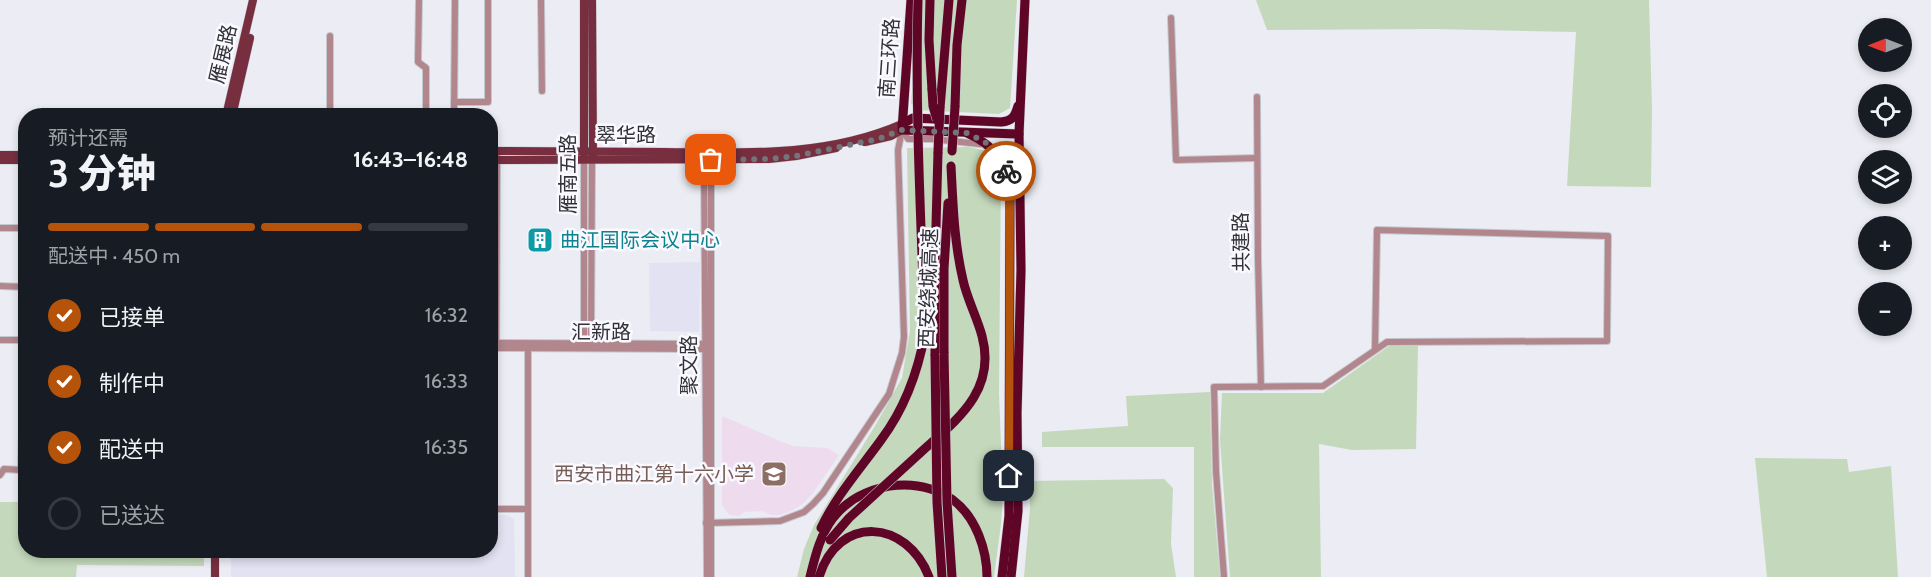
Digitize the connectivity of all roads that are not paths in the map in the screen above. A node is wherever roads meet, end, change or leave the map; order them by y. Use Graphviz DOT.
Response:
graph roads {
  1 [pos="253,0"];
  2 [pos="258,0"];
  3 [pos="418,0"];
  4 [pos="455,0"];
  5 [pos="488,0"];
  6 [pos="542,0"];
  7 [pos="584,0"];
  8 [pos="592,0"];
  9 [pos="911,0"];
  10 [pos="918,0"];
  11 [pos="930,0"];
  12 [pos="949,0"];
  13 [pos="962,0"];
  14 [pos="1025,0"];
  15 [pos="1172,18"];
  16 [pos="330,36"];
  17 [pos="542,92"];
  18 [pos="1257,97"];
  19 [pos="1020,99"];
  20 [pos="454,102"];
  21 [pos="426,107"];
  22 [pos="228,108"];
  23 [pos="234,108"];
  24 [pos="330,108"];
  25 [pos="454,108"];
  26 [pos="902,127"];
  27 [pos="939,128"];
  28 [pos="1019,131"];
  29 [pos="967,133"];
  30 [pos="993,150"];
  31 [pos="498,151"];
  32 [pos="589,152"];
  33 [pos="18,154"];
  34 [pos="0,155"];
  35 [pos="707,156"];
  36 [pos="1257,158"];
  37 [pos="0,160"];
  38 [pos="18,160"];
  39 [pos="498,160"];
  40 [pos="588,161"];
  41 [pos="951,166"];
  42 [pos="0,228"];
  43 [pos="18,228"];
  44 [pos="0,286"];
  45 [pos="18,286"];
  46 [pos="0,340"];
  47 [pos="18,340"];
  48 [pos="498,345"];
  49 [pos="498,345"];
  50 [pos="588,346"];
  51 [pos="708,346"];
  52 [pos="528,348"];
  53 [pos="1375,350"];
  54 [pos="1261,387"];
  55 [pos="18,470"];
  56 [pos="0,475"];
  57 [pos="498,509"];
  58 [pos="528,510"];
  59 [pos="708,523"];
  60 [pos="215,558"];
  61 [pos="220,558"];
  62 [pos="214,577"];
  63 [pos="220,577"];
  64 [pos="528,577"];
  65 [pos="709,577"];
  66 [pos="810,577"];
  67 [pos="819,577"];
  68 [pos="929,577"];
  69 [pos="942,577"];
  70 [pos="952,577"];
  71 [pos="987,577"];
  72 [pos="1002,577"];
  73 [pos="1011,577"];
  74 [pos="1224,577"];
  1 -- 22 [label="main road, 雁展路"];
  2 -- 23 [label="main road, 雁展路"];
  3 -- 21 [label="street"];
  4 -- 20 [label="street"];
  5 -- 20 [label="street"];
  6 -- 17 [label="street"];
  7 -- 32 [label="main road, 雁南五路"];
  8 -- 32 [label="main road, 雁南五路"];
  9 -- 26 [label="highway, 南三环路"];
  10 -- 66 [label="highway, bridge"];
  11 -- 27 [label="highway, bridge"];
  12 -- 27 [label="highway, 西安绕城高速, bridge"];
  13 -- 41 [label="highway, 西安绕城高速, bridge"];
  14 -- 19 [label="highway"];
  15 -- 36 [label="street"];
  16 -- 24 [label="street"];
  18 -- 36 [label="street, 共建路"];
  19 -- 26 [label="highway"];
  19 -- 28 [label="highway"];
  20 -- 25 [label="street"];
  26 -- 28 [label="highway"];
  26 -- 29 [label="highway"];
  26 -- 30 [label="street"];
  26 -- 35 [label="main road, 翠华路"];
  26 -- 59 [label="street"];
  27 -- 69 [label="highway, 西安绕城高速, bridge"];
  28 -- 29 [label="highway"];
  28 -- 73 [label="highway"];
  29 -- 30 [label="highway"];
  30 -- 72 [label="highway"];
  31 -- 32 [label="main road, 翠华路"];
  32 -- 35 [label="main road, 翠华路"];
  32 -- 40 [label="main road, 雁南五路"];
  33 -- 34 [label="main road"];
  35 -- 40 [label="main road, 翠华路"];
  35 -- 51 [label="street, 聚文路"];
  36 -- 54 [label="street, 共建路"];
  37 -- 38 [label="main road"];
  39 -- 40 [label="main road, 翠华路"];
  40 -- 50 [label="street, 雁南五路"];
  41 -- 67 [label="highway, bridge"];
  41 -- 70 [label="highway, 西安绕城高速, bridge"];
  42 -- 43 [label="street"];
  44 -- 45 [label="street"];
  46 -- 47 [label="street"];
  48 -- 50 [label="street, 汇新路"];
  49 -- 52 [label="street, 汇新路"];
  50 -- 51 [label="street, 汇新路"];
  50 -- 52 [label="street, 汇新路"];
  51 -- 59 [label="street, 聚文路"];
  52 -- 58 [label="street"];
  53 -- 53 [label="street"];
  53 -- 54 [label="street"];
  54 -- 74 [label="street"];
  55 -- 56 [label="street"];
  57 -- 58 [label="street"];
  58 -- 64 [label="street"];
  59 -- 65 [label="street, 聚文路"];
  60 -- 62 [label="main road"];
  61 -- 63 [label="main road"];
  66 -- 71 [label="highway, bridge"];
  67 -- 68 [label="highway"];
}
